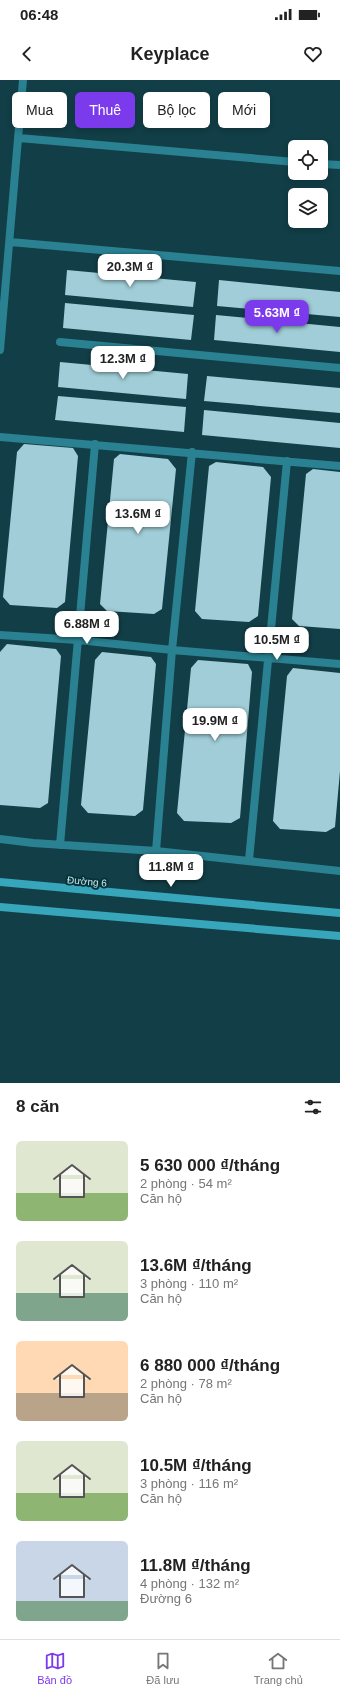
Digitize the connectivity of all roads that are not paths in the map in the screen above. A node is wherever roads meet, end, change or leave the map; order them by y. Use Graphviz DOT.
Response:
graph roads {
  1 [pos="23,80"];
  2 [pos="19,138"];
  3 [pos="288,161"];
  4 [pos="328,164"];
  5 [pos="340,165"];
  6 [pos="10,242"];
  7 [pos="340,271"];
  8 [pos="60,342"];
  9 [pos="0,350"];
  10 [pos="340,368"];
  11 [pos="0,437"];
  12 [pos="95,444"];
  13 [pos="192,452"];
  14 [pos="287,461"];
  15 [pos="340,466"];
  16 [pos="0,634"];
  17 [pos="78,640"];
  18 [pos="172,650"];
  19 [pos="268,658"];
  20 [pos="340,664"];
  21 [pos="0,839"];
  22 [pos="60,845"];
  23 [pos="156,851"];
  24 [pos="249,860"];
  25 [pos="340,871"];
  26 [pos="0,882"];
  27 [pos="0,907"];
  28 [pos="340,913"];
  29 [pos="340,936"];
  1 -- 2 [label="street"];
  2 -- 3 [label="street"];
  2 -- 6 [label="street"];
  4 -- 5 [label="street"];
  6 -- 7 [label="street"];
  6 -- 9 [label="street"];
  8 -- 10 [label="street"];
  11 -- 12 [label="street"];
  12 -- 13 [label="street"];
  12 -- 17 [label="street"];
  13 -- 14 [label="street"];
  13 -- 18 [label="street"];
  14 -- 15 [label="street"];
  14 -- 19 [label="street"];
  16 -- 17 [label="street"];
  17 -- 18 [label="street"];
  17 -- 22 [label="street"];
  18 -- 19 [label="street"];
  18 -- 23 [label="street"];
  19 -- 20 [label="street"];
  19 -- 24 [label="street"];
  21 -- 22 [label="street"];
  22 -- 23 [label="street"];
  23 -- 24 [label="street"];
  24 -- 25 [label="street"];
  26 -- 28 [label="main road, Đường 6"];
  27 -- 29 [label="main road"];
}
